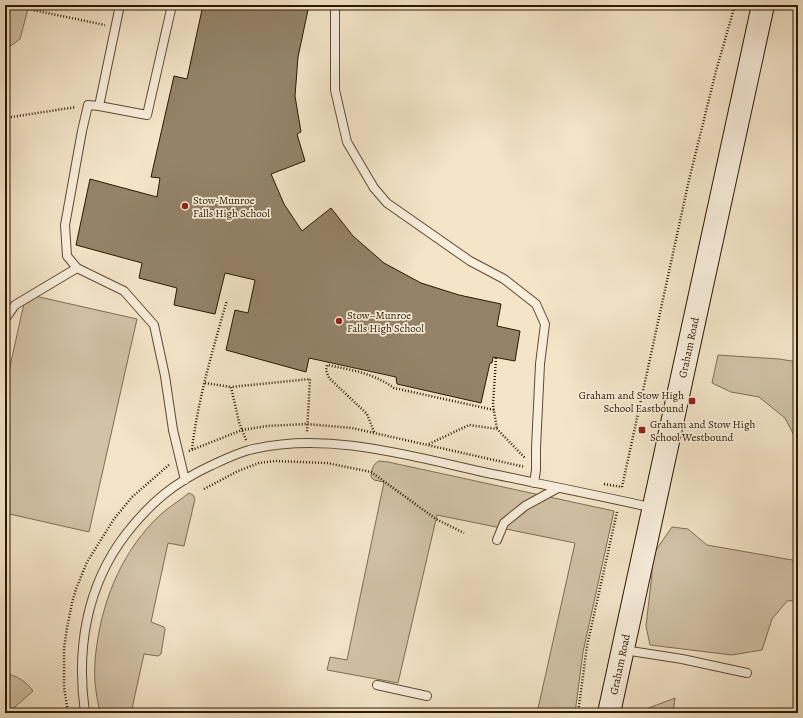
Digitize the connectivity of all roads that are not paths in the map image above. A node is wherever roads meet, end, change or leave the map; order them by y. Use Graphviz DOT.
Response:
graph roads {
  1 [pos="120,5"];
  2 [pos="172,5"];
  3 [pos="335,5"];
  4 [pos="764,5"];
  5 [pos="99,106"];
  6 [pos="77,268"];
  7 [pos="5,319"];
  8 [pos="185,480"];
  9 [pos="534,483"];
  10 [pos="558,488"];
  11 [pos="654,508"];
  12 [pos="497,540"];
  13 [pos="623,650"];
  14 [pos="747,673"];
  15 [pos="377,685"];
  16 [pos="428,696"];
  17 [pos="85,713"];
  18 [pos="609,713"];
  1 -- 5 [label="lane"];
  2 -- 5 [label="lane"];
  3 -- 9 [label="lane"];
  4 -- 11 [label="main road, Graham Road"];
  5 -- 6 [label="lane"];
  6 -- 7 [label="lane"];
  6 -- 8 [label="lane"];
  8 -- 9 [label="lane"];
  8 -- 17 [label="lane"];
  9 -- 10 [label="lane"];
  10 -- 11 [label="lane"];
  10 -- 12 [label="lane"];
  11 -- 13 [label="main road, Graham Road"];
  13 -- 14 [label="lane"];
  13 -- 18 [label="main road, Graham Road"];
  15 -- 16 [label="lane"];
}
